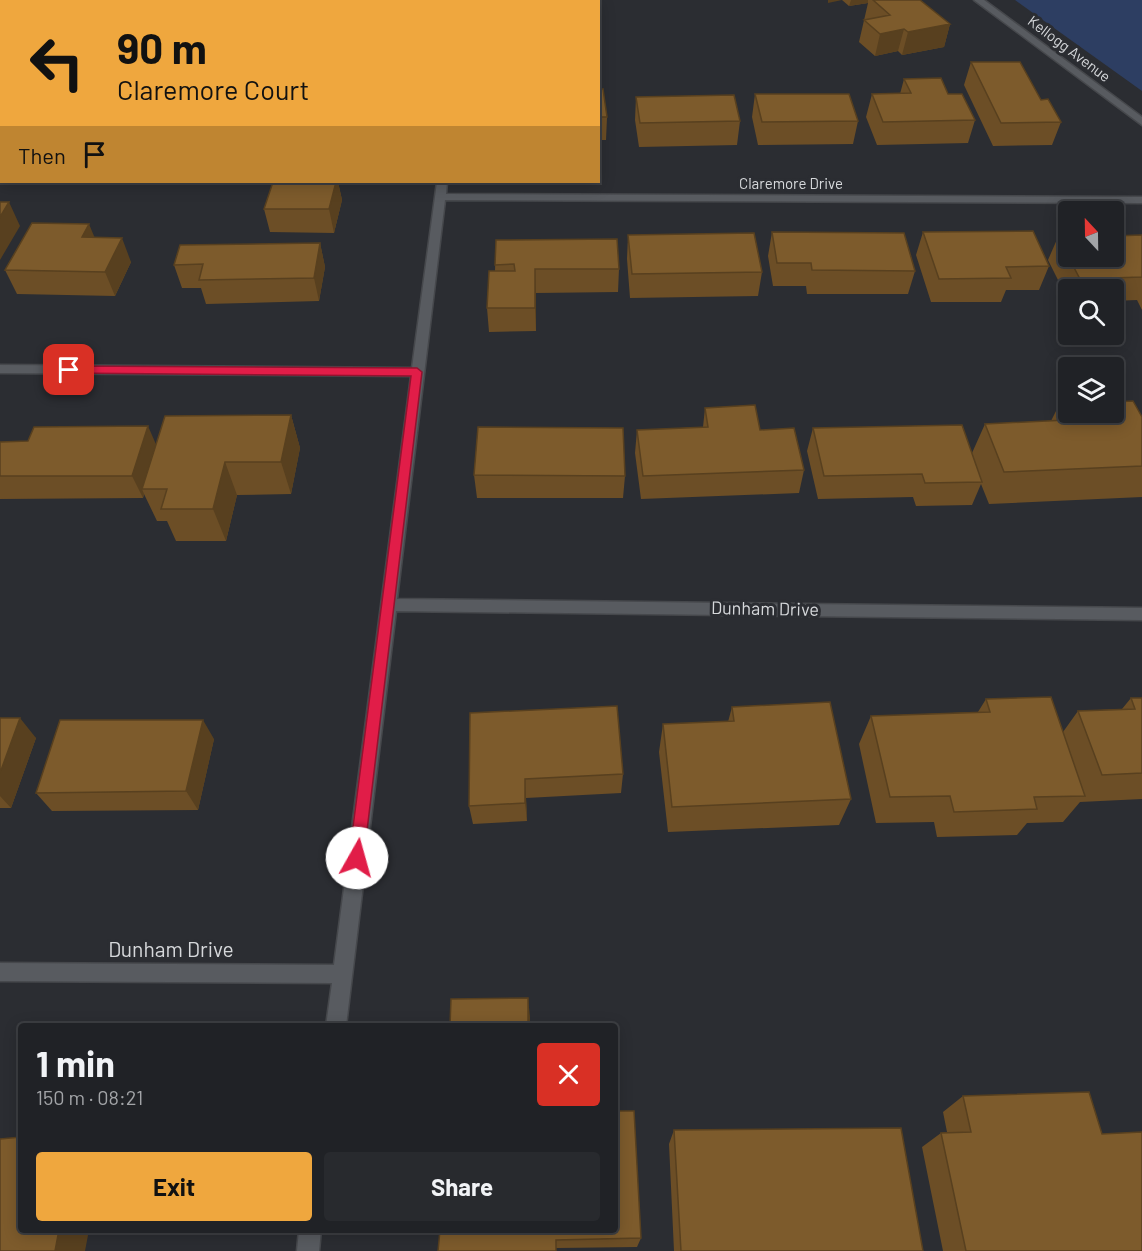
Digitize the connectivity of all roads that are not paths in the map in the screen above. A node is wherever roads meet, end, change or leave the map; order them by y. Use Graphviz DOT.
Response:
graph roads {
  1 [pos="978,0"];
  2 [pos="1142,122"];
  3 [pos="442,183"];
  4 [pos="440,198"];
  5 [pos="1142,200"];
  6 [pos="0,369"];
  7 [pos="417,372"];
  8 [pos="388,605"];
  9 [pos="1142,614"];
  10 [pos="0,972"];
  11 [pos="343,974"];
  12 [pos="336,1023"];
  13 [pos="310,1233"];
  14 [pos="308,1251"];
  1 -- 2 [label="street, Kellogg Avenue"];
  3 -- 4 [label="street"];
  4 -- 5 [label="street, Claremore Drive"];
  4 -- 7 [label="street"];
  6 -- 7 [label="street"];
  7 -- 8 [label="street"];
  8 -- 9 [label="street, Dunham Drive"];
  8 -- 11 [label="street"];
  10 -- 11 [label="street, Dunham Drive"];
  11 -- 12 [label="street"];
  13 -- 14 [label="street"];
}
